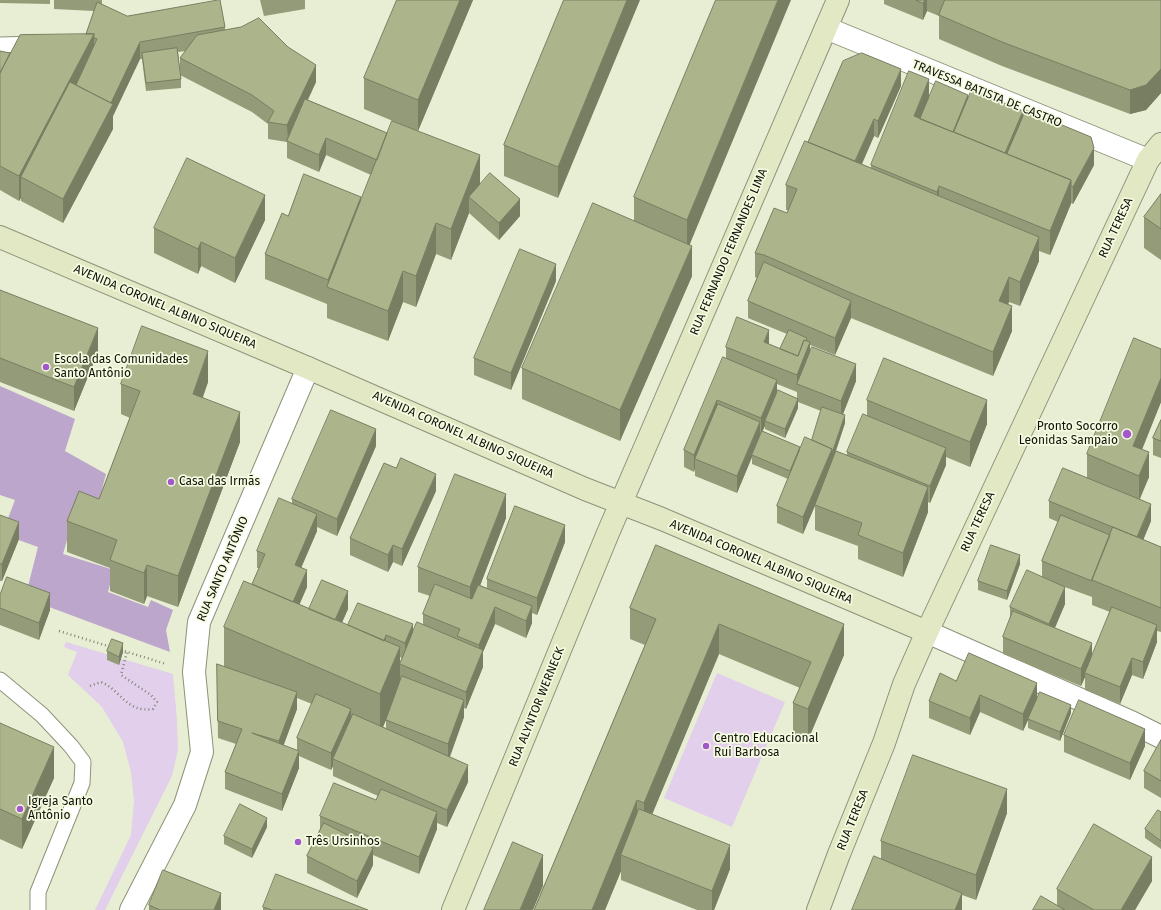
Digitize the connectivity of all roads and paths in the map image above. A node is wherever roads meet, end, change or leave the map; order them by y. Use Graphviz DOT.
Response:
graph roads {
  1 [pos="838,0"];
  2 [pos="826,28"];
  3 [pos="51,43"];
  4 [pos="0,45"];
  5 [pos="1154,152"];
  6 [pos="0,237"];
  7 [pos="308,368"];
  8 [pos="621,503"];
  9 [pos="59,631"];
  10 [pos="927,632"];
  11 [pos="127,652"];
  12 [pos="194,672"];
  13 [pos="0,680"];
  14 [pos="90,686"];
  15 [pos="1161,736"];
  16 [pos="38,910"];
  17 [pos="131,910"];
  18 [pos="453,910"];
  19 [pos="818,910"];
  1 -- 2 [label="main road, RUA FERNANDO FERNANDES LIMA"];
  2 -- 5 [label="street, TRAVESSA BATISTA DE CASTRO"];
  2 -- 8 [label="main road, RUA FERNANDO FERNANDES LIMA"];
  3 -- 4 [label="lane"];
  5 -- 10 [label="main road, RUA TERESA"];
  6 -- 7 [label="main road, AVENIDA CORONEL ALBINO SIQUEIRA"];
  7 -- 8 [label="main road, AVENIDA CORONEL ALBINO SIQUEIRA"];
  7 -- 12 [label="street, RUA SANTO ANTÔNIO"];
  8 -- 10 [label="main road, AVENIDA CORONEL ALBINO SIQUEIRA"];
  8 -- 18 [label="main road, RUA ALYNTOR WERNECK"];
  9 -- 11 [label="path"];
  10 -- 15 [label="street"];
  10 -- 19 [label="main road, RUA TERESA"];
  11 -- 12 [label="path"];
  11 -- 14 [label="path"];
  12 -- 17 [label="street, RUA SANTO ANTÔNIO"];
  13 -- 16 [label="lane"];
}
